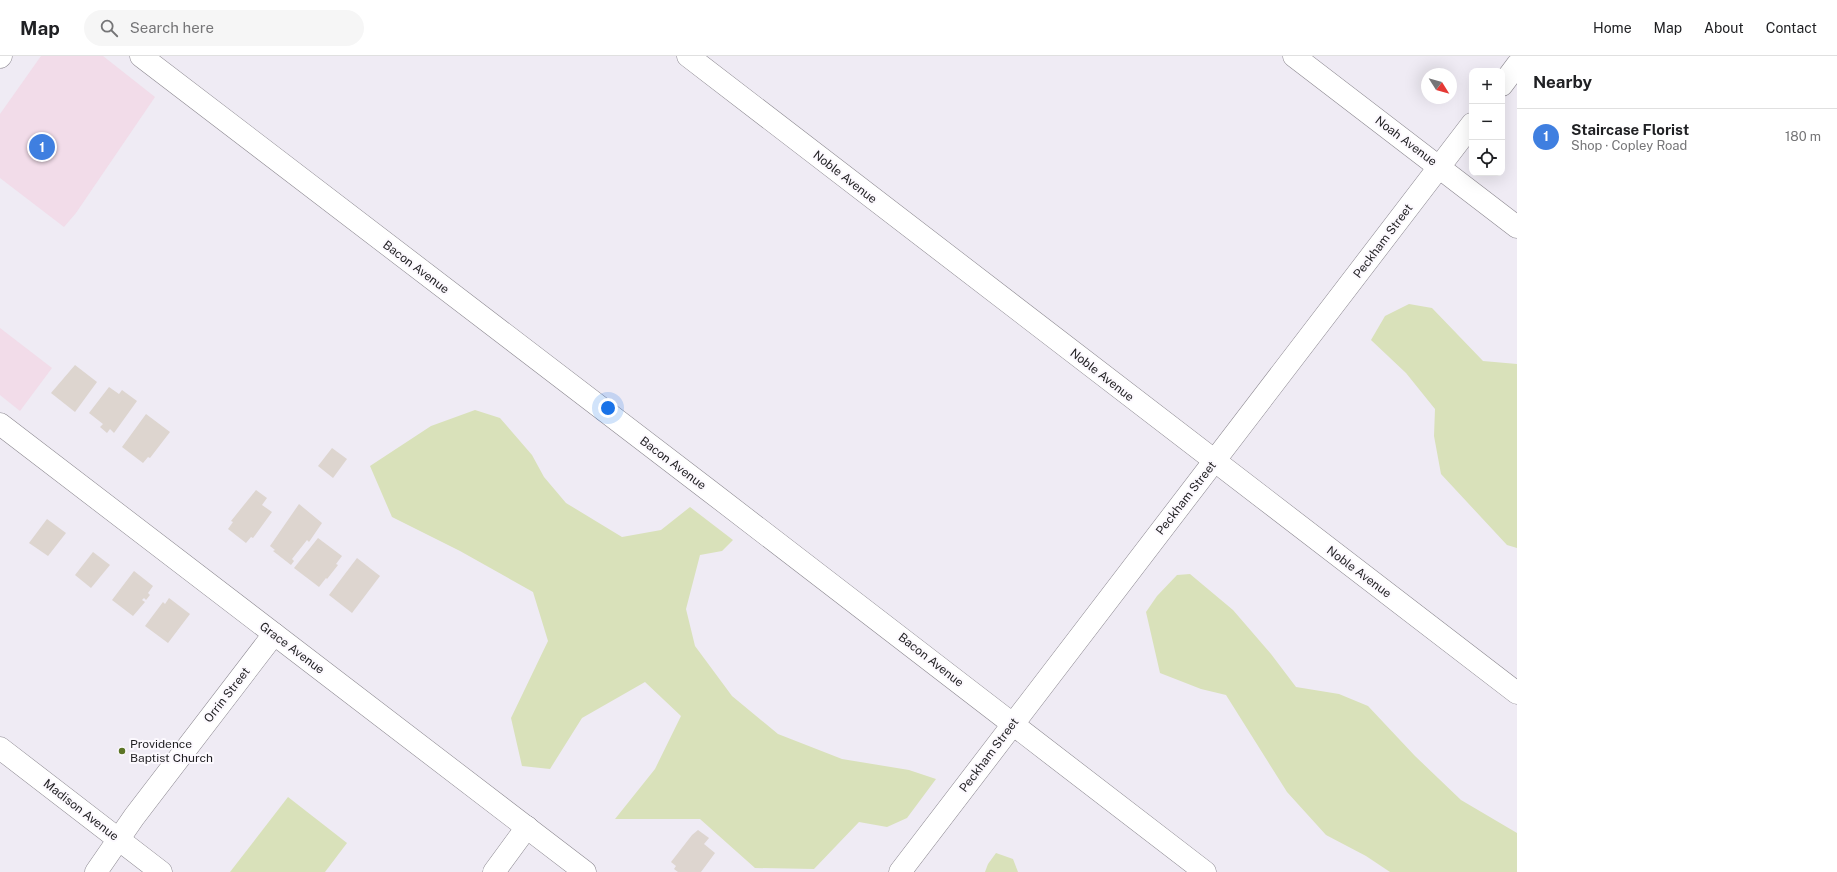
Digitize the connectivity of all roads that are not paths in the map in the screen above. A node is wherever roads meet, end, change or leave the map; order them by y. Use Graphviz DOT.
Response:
graph roads {
  1 [pos="141,56"];
  2 [pos="688,56"];
  3 [pos="1294,56"];
  4 [pos="1517,65"];
  5 [pos="1505,81"];
  6 [pos="1469,128"];
  7 [pos="1439,167"];
  8 [pos="1517,227"];
  9 [pos="0,424"];
  10 [pos="1215,461"];
  11 [pos="274,634"];
  12 [pos="1517,693"];
  13 [pos="1013,723"];
  14 [pos="0,748"];
  15 [pos="527,827"];
  16 [pos="119,839"];
  17 [pos="96,872"];
  18 [pos="161,872"];
  19 [pos="494,872"];
  20 [pos="585,872"];
  21 [pos="900,872"];
  22 [pos="1205,872"];
  1 -- 13 [label="street, Bacon Avenue"];
  2 -- 10 [label="street, Noble Avenue"];
  3 -- 7 [label="street, Noah Avenue"];
  4 -- 5 [label="street"];
  6 -- 7 [label="street, Peckham Street"];
  7 -- 8 [label="street, Noah Avenue"];
  7 -- 10 [label="street, Peckham Street"];
  9 -- 11 [label="street, Grace Avenue"];
  10 -- 12 [label="street, Noble Avenue"];
  10 -- 13 [label="street, Peckham Street"];
  11 -- 15 [label="street, Grace Avenue"];
  11 -- 16 [label="street, Orrin Street"];
  13 -- 21 [label="street, Peckham Street"];
  13 -- 22 [label="street, Bacon Avenue"];
  14 -- 16 [label="street, Madison Avenue"];
  15 -- 19 [label="street"];
  15 -- 20 [label="street, Grace Avenue"];
  16 -- 17 [label="street, Orrin Street"];
  16 -- 18 [label="street, Madison Avenue"];
}
